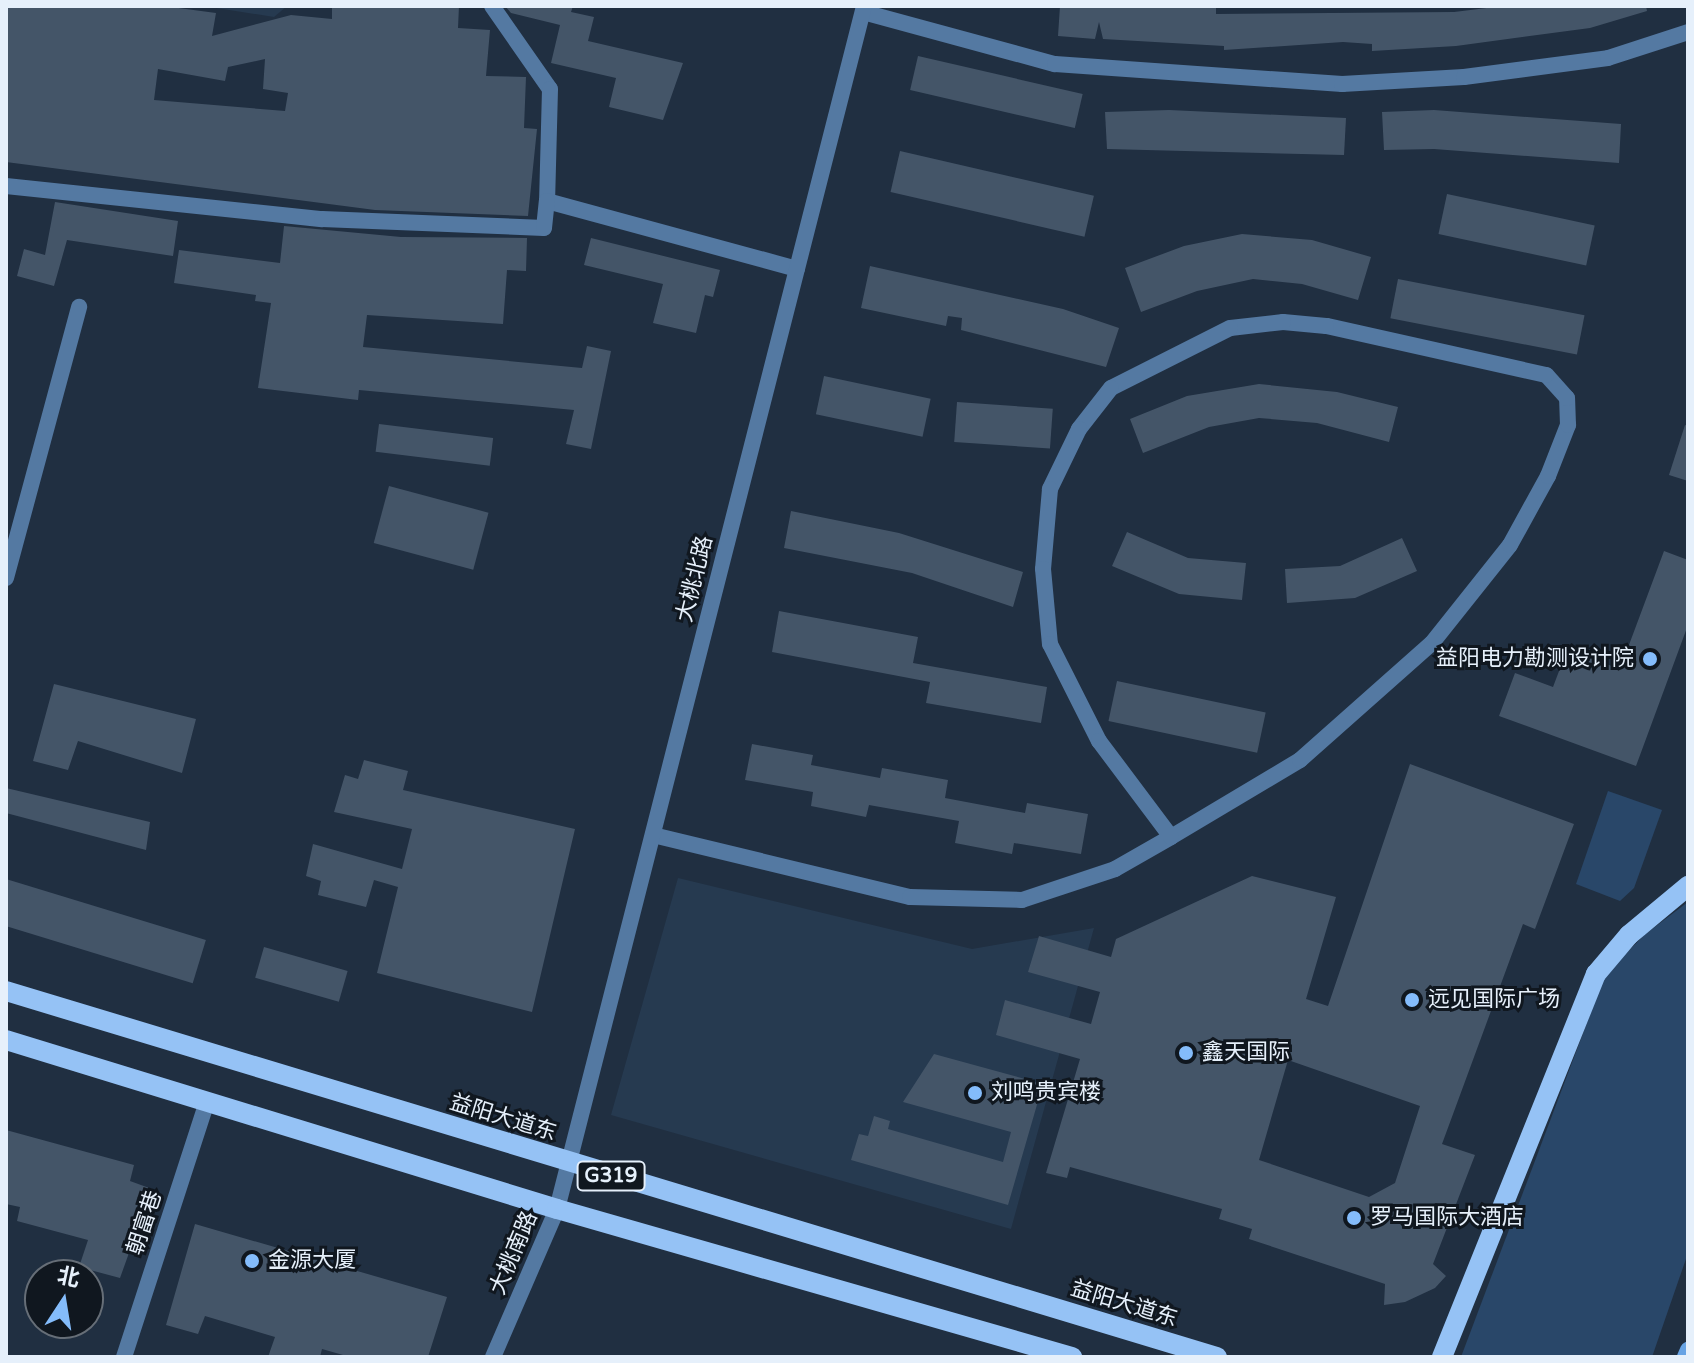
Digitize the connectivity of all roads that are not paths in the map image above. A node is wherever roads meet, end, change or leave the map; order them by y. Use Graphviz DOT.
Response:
graph roads {
  1 [pos="492,6"];
  2 [pos="864,9"];
  3 [pos="1688,32"];
  4 [pos="6,186"];
  5 [pos="547,201"];
  6 [pos="797,269"];
  7 [pos="79,307"];
  8 [pos="6,578"];
  9 [pos="653,835"];
  10 [pos="1171,837"];
  11 [pos="1688,886"];
  12 [pos="6,991"];
  13 [pos="6,1040"];
  14 [pos="207,1102"];
  15 [pos="569,1163"];
  16 [pos="557,1209"];
  17 [pos="1688,1350"];
  18 [pos="124,1357"];
  19 [pos="493,1357"];
  20 [pos="1072,1357"];
  21 [pos="1217,1357"];
  22 [pos="1442,1357"];
  23 [pos="1685,1357"];
  1 -- 5 [label="street"];
  2 -- 3 [label="street"];
  2 -- 6 [label="street, 大桃北路"];
  4 -- 5 [label="street"];
  5 -- 6 [label="street"];
  6 -- 9 [label="street, 大桃北路"];
  7 -- 8 [label="street"];
  9 -- 10 [label="street"];
  9 -- 15 [label="street, 大桃北路"];
  10 -- 10 [label="street"];
  11 -- 22 [label="main road"];
  12 -- 15 [label="main road, 益阳大道东 / G319"];
  13 -- 14 [label="main road, G319"];
  14 -- 16 [label="main road, G319"];
  14 -- 18 [label="street, 朝富巷"];
  15 -- 16 [label="street, 大桃南路"];
  15 -- 21 [label="main road, 益阳大道东 / G319"];
  16 -- 19 [label="street, 大桃南路"];
  16 -- 20 [label="main road, G319"];
  17 -- 23 [label="main road"];
}
